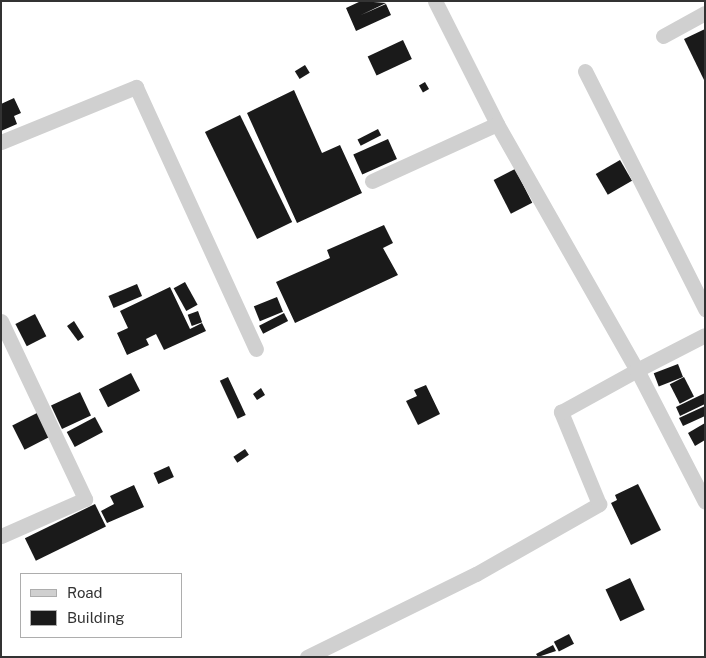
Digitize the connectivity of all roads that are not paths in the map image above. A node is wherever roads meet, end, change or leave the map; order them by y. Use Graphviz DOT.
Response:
graph roads {
  1 [pos="435,1"];
  2 [pos="705,13"];
  3 [pos="663,36"];
  4 [pos="585,71"];
  5 [pos="497,124"];
  6 [pos="1,142"];
  7 [pos="372,181"];
  8 [pos="705,309"];
  9 [pos="1,321"];
  10 [pos="705,335"];
  11 [pos="256,349"];
  12 [pos="637,370"];
  13 [pos="705,502"];
  14 [pos="1,536"];
  15 [pos="307,657"];
  1 -- 5 [label="street"];
  2 -- 3 [label="street"];
  4 -- 8 [label="street"];
  5 -- 7 [label="street"];
  5 -- 12 [label="street"];
  6 -- 11 [label="street"];
  9 -- 14 [label="street"];
  10 -- 12 [label="street"];
  12 -- 13 [label="street"];
  12 -- 15 [label="street"];
}
